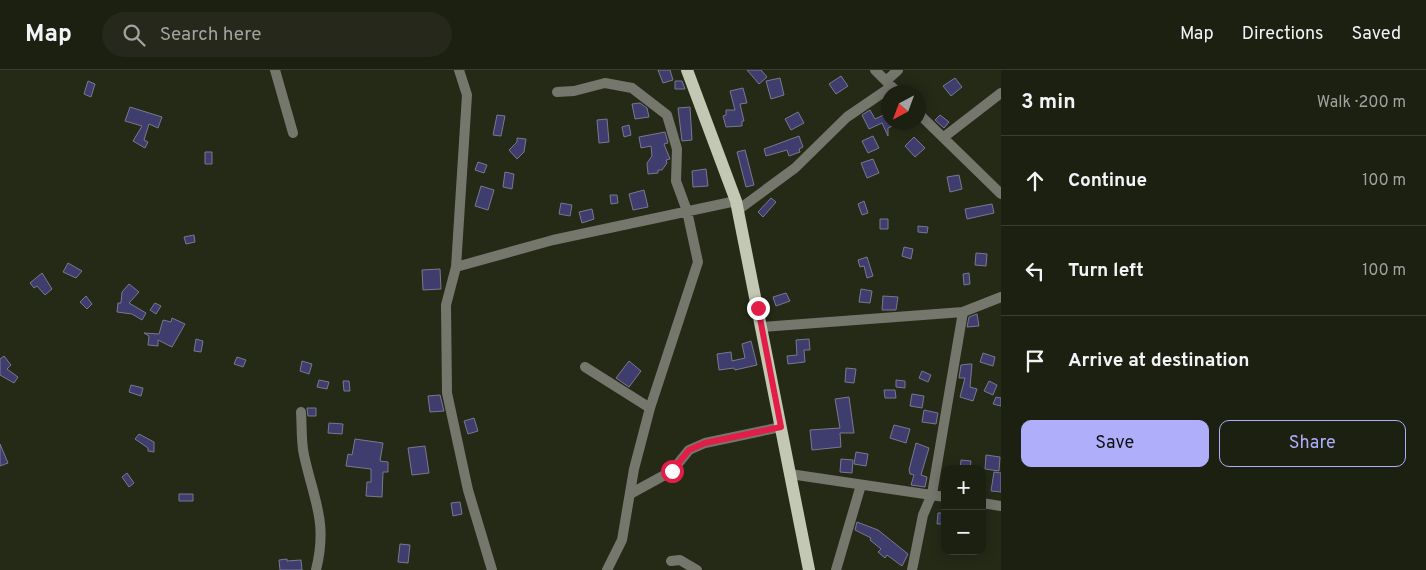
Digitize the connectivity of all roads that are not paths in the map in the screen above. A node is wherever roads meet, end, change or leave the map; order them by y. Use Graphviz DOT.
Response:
graph roads {
  1 [pos="275,70"];
  2 [pos="459,70"];
  3 [pos="688,70"];
  4 [pos="875,70"];
  5 [pos="898,70"];
  6 [pos="890,85"];
  7 [pos="893,85"];
  8 [pos="557,92"];
  9 [pos="1001,92"];
  10 [pos="881,94"];
  11 [pos="926,120"];
  12 [pos="294,133"];
  13 [pos="944,137"];
  14 [pos="1000,189"];
  15 [pos="737,206"];
  16 [pos="687,211"];
  17 [pos="456,267"];
  18 [pos="1001,297"];
  19 [pos="963,312"];
  20 [pos="762,328"];
  21 [pos="585,367"];
  22 [pos="650,408"];
  23 [pos="301,412"];
  24 [pos="781,427"];
  25 [pos="790,474"];
  26 [pos="861,485"];
  27 [pos="630,494"];
  28 [pos="932,494"];
  29 [pos="941,496"];
  30 [pos="986,504"];
  31 [pos="1001,506"];
  32 [pos="671,561"];
  33 [pos="316,570"];
  34 [pos="492,570"];
  35 [pos="607,570"];
  36 [pos="697,570"];
  37 [pos="809,570"];
  38 [pos="836,570"];
  39 [pos="912,570"];
  1 -- 12 [label="street"];
  2 -- 17 [label="street"];
  3 -- 15 [label="main road"];
  4 -- 6 [label="street"];
  5 -- 7 [label="street"];
  8 -- 16 [label="street"];
  9 -- 13 [label="street"];
  10 -- 15 [label="street"];
  11 -- 13 [label="street"];
  13 -- 14 [label="street"];
  15 -- 16 [label="street"];
  15 -- 20 [label="main road"];
  16 -- 17 [label="street"];
  16 -- 22 [label="street"];
  17 -- 34 [label="street"];
  18 -- 19 [label="street"];
  19 -- 20 [label="street"];
  19 -- 28 [label="street"];
  20 -- 24 [label="main road"];
  21 -- 22 [label="street"];
  22 -- 27 [label="street"];
  23 -- 33 [label="street"];
  24 -- 25 [label="main road"];
  24 -- 27 [label="street"];
  25 -- 26 [label="street"];
  25 -- 37 [label="main road"];
  26 -- 28 [label="street"];
  26 -- 38 [label="street"];
  27 -- 35 [label="street"];
  28 -- 29 [label="street"];
  28 -- 39 [label="street"];
  30 -- 31 [label="street"];
  32 -- 36 [label="street"];
}
